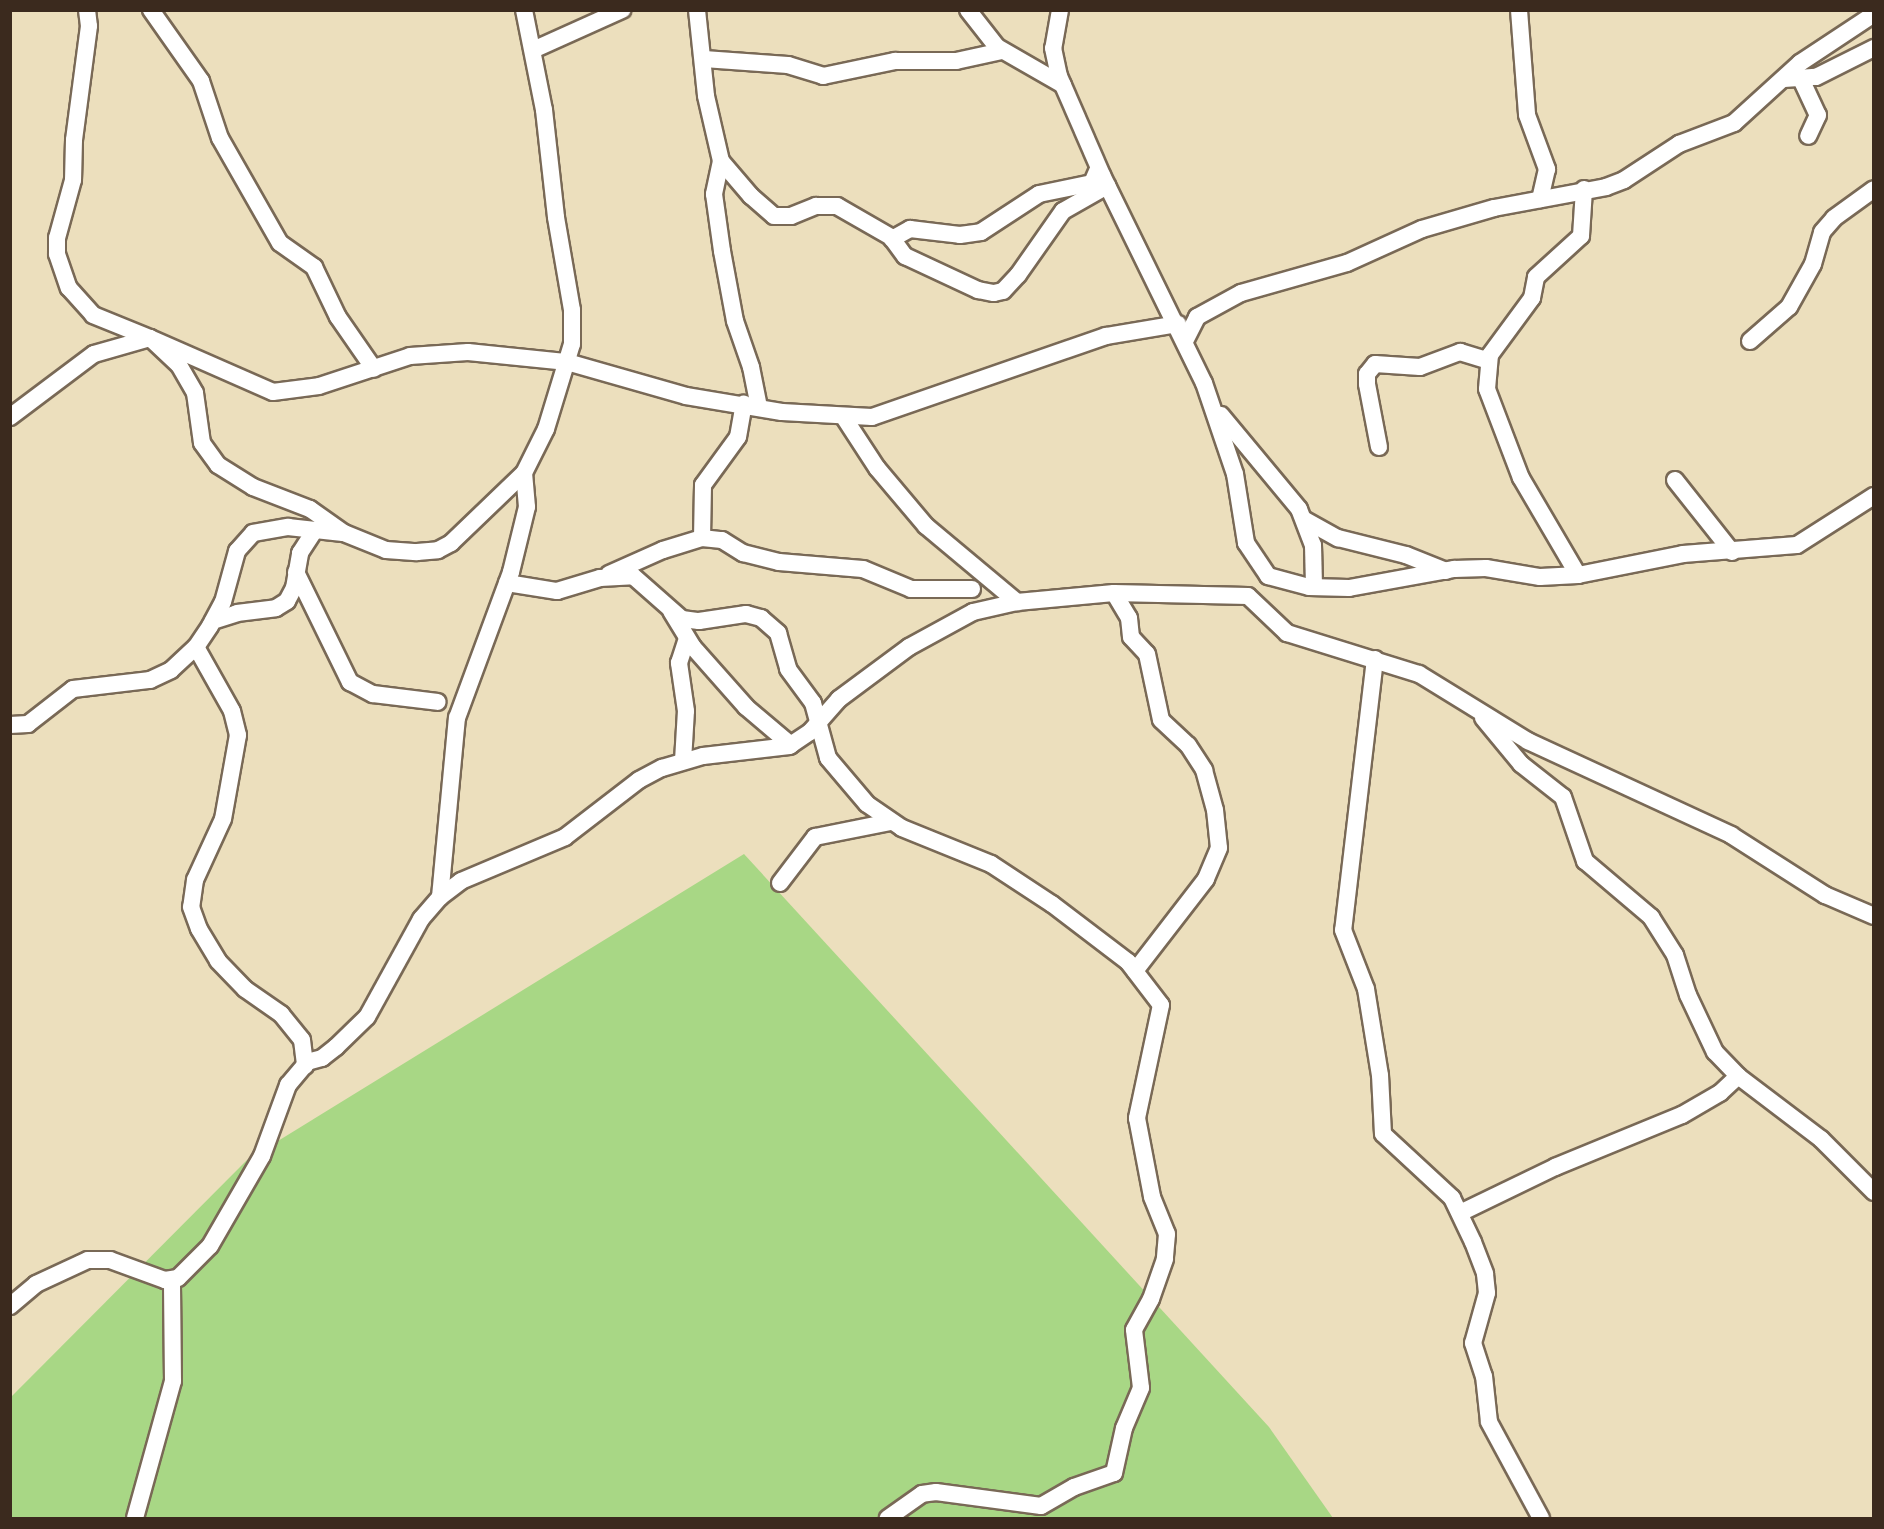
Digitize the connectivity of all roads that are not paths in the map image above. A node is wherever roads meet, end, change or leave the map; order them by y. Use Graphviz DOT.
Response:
graph roads {
  1 [pos="87,10"];
  2 [pos="151,10"];
  3 [pos="524,10"];
  4 [pos="622,10"];
  5 [pos="697,10"];
  6 [pos="968,10"];
  7 [pos="1060,10"];
  8 [pos="1519,10"];
  9 [pos="1874,14"];
  10 [pos="1874,48"];
  11 [pos="533,50"];
  12 [pos="1002,51"];
  13 [pos="704,59"];
  14 [pos="1793,79"];
  15 [pos="1063,85"];
  16 [pos="1808,136"];
  17 [pos="721,161"];
  18 [pos="1098,167"];
  19 [pos="1107,186"];
  20 [pos="1584,189"];
  21 [pos="1874,189"];
  22 [pos="1540,200"];
  23 [pos="892,239"];
  24 [pos="1178,324"];
  25 [pos="150,338"];
  26 [pos="1185,341"];
  27 [pos="1750,341"];
  28 [pos="567,362"];
  29 [pos="1489,362"];
  30 [pos="374,369"];
  31 [pos="1212,404"];
  32 [pos="752,406"];
  33 [pos="10,417"];
  34 [pos="845,419"];
  35 [pos="1379,447"];
  36 [pos="524,473"];
  37 [pos="1675,480"];
  38 [pos="1874,496"];
  39 [pos="1305,520"];
  40 [pos="315,530"];
  41 [pos="344,533"];
  42 [pos="702,538"];
  43 [pos="1732,552"];
  44 [pos="977,567"];
  45 [pos="1446,571"];
  46 [pos="296,572"];
  47 [pos="1578,575"];
  48 [pos="600,578"];
  49 [pos="507,583"];
  50 [pos="1314,587"];
  51 [pos="972,589"];
  52 [pos="1114,593"];
  53 [pos="1017,602"];
  54 [pos="670,610"];
  55 [pos="956,619"];
  56 [pos="213,621"];
  57 [pos="687,639"];
  58 [pos="196,647"];
  59 [pos="1375,658"];
  60 [pos="438,702"];
  61 [pos="1477,710"];
  62 [pos="817,723"];
  63 [pos="10,725"];
  64 [pos="791,745"];
  65 [pos="683,761"];
  66 [pos="890,822"];
  67 [pos="780,883"];
  68 [pos="440,897"];
  69 [pos="1874,916"];
  70 [pos="1135,971"];
  71 [pos="305,1066"];
  72 [pos="1738,1076"];
  73 [pos="1874,1192"];
  74 [pos="1460,1213"];
  75 [pos="172,1280"];
  76 [pos="10,1306"];
  77 [pos="135,1518"];
  78 [pos="888,1518"];
  79 [pos="1541,1518"];
  1 -- 25 [label="street"];
  2 -- 30 [label="street"];
  3 -- 11 [label="street"];
  4 -- 11 [label="street"];
  5 -- 13 [label="street"];
  6 -- 12 [label="street"];
  7 -- 15 [label="street"];
  8 -- 22 [label="street"];
  9 -- 14 [label="street"];
  10 -- 14 [label="street"];
  11 -- 28 [label="street"];
  12 -- 13 [label="street"];
  12 -- 15 [label="street"];
  13 -- 17 [label="street"];
  14 -- 16 [label="street"];
  14 -- 20 [label="street"];
  15 -- 18 [label="street"];
  17 -- 23 [label="street"];
  17 -- 32 [label="street"];
  18 -- 19 [label="street"];
  18 -- 23 [label="street"];
  19 -- 23 [label="street"];
  19 -- 24 [label="street"];
  20 -- 22 [label="street"];
  20 -- 29 [label="street"];
  21 -- 27 [label="street"];
  22 -- 26 [label="street"];
  24 -- 26 [label="street"];
  24 -- 34 [label="street"];
  25 -- 30 [label="street"];
  25 -- 33 [label="street"];
  25 -- 41 [label="street"];
  26 -- 31 [label="street"];
  28 -- 30 [label="street"];
  28 -- 32 [label="street"];
  28 -- 36 [label="street"];
  29 -- 35 [label="street"];
  29 -- 47 [label="street"];
  31 -- 39 [label="street"];
  31 -- 50 [label="street"];
  32 -- 34 [label="street"];
  32 -- 42 [label="street"];
  34 -- 44 [label="street"];
  36 -- 41 [label="street"];
  36 -- 49 [label="street"];
  37 -- 43 [label="street"];
  38 -- 43 [label="street"];
  39 -- 45 [label="street"];
  39 -- 50 [label="street"];
  40 -- 41 [label="street"];
  40 -- 46 [label="street"];
  40 -- 56 [label="street"];
  42 -- 48 [label="street"];
  42 -- 51 [label="street"];
  43 -- 47 [label="street"];
  44 -- 51 [label="street"];
  44 -- 53 [label="street"];
  45 -- 47 [label="street"];
  45 -- 50 [label="street"];
  46 -- 56 [label="street"];
  46 -- 60 [label="street"];
  48 -- 49 [label="street"];
  48 -- 54 [label="street"];
  49 -- 68 [label="street"];
  51 -- 55 [label="street"];
  52 -- 53 [label="street"];
  52 -- 59 [label="street"];
  52 -- 70 [label="street"];
  53 -- 55 [label="street"];
  54 -- 57 [label="street"];
  54 -- 62 [label="street"];
  55 -- 62 [label="street"];
  56 -- 58 [label="street"];
  57 -- 64 [label="street"];
  57 -- 65 [label="street"];
  58 -- 63 [label="street"];
  58 -- 71 [label="street"];
  59 -- 61 [label="street"];
  59 -- 74 [label="street"];
  61 -- 69 [label="street"];
  61 -- 72 [label="street"];
  62 -- 64 [label="street"];
  62 -- 66 [label="street"];
  64 -- 65 [label="street"];
  65 -- 68 [label="street"];
  66 -- 67 [label="street"];
  66 -- 70 [label="street"];
  68 -- 71 [label="street"];
  70 -- 78 [label="street"];
  71 -- 75 [label="street"];
  72 -- 73 [label="street"];
  72 -- 74 [label="street"];
  74 -- 79 [label="street"];
  75 -- 76 [label="street"];
  75 -- 77 [label="street"];
}
